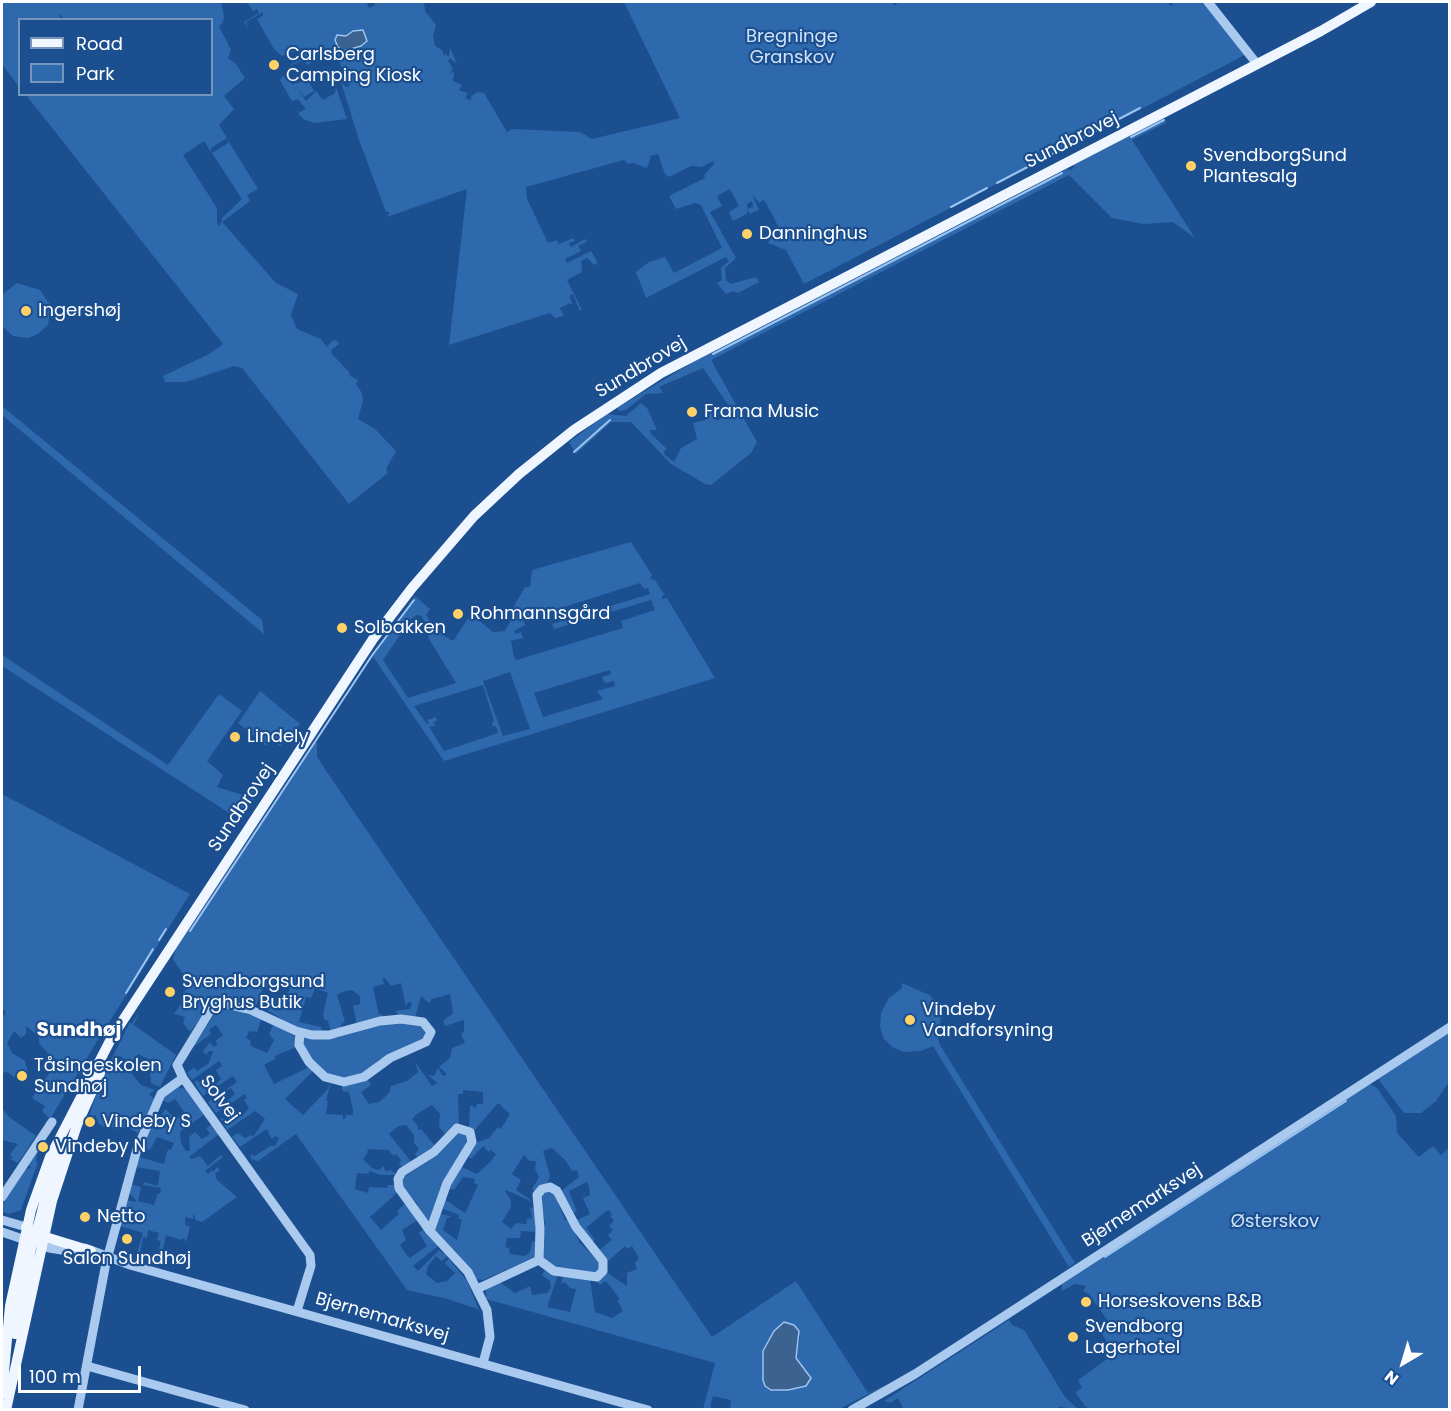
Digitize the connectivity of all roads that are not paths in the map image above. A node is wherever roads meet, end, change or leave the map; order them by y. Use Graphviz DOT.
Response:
graph roads {
  1 [pos="1208,2"];
  2 [pos="1371,2"];
  3 [pos="1257,64"];
  4 [pos="134,1003"];
  5 [pos="1449,1027"];
  6 [pos="300,1032"];
  7 [pos="183,1078"];
  8 [pos="52,1122"];
  9 [pos="2,1197"];
  10 [pos="2,1220"];
  11 [pos="430,1231"];
  12 [pos="2,1232"];
  13 [pos="35,1236"];
  14 [pos="91,1251"];
  15 [pos="107,1258"];
  16 [pos="539,1260"];
  17 [pos="477,1289"];
  18 [pos="297,1311"];
  19 [pos="483,1363"];
  20 [pos="87,1366"];
  21 [pos="2,1394"];
  22 [pos="6,1409"];
  23 [pos="78,1410"];
  24 [pos="245,1410"];
  25 [pos="648,1410"];
  26 [pos="852,1410"];
  1 -- 3 [label="street"];
  2 -- 3 [label="main road, Sundbrovej"];
  3 -- 4 [label="main road, Sundbrovej"];
  4 -- 13 [label="main road, Sundbrovej"];
  4 -- 13 [label="main road, Sundbrovej"];
  5 -- 26 [label="street, Bjernemarksvej"];
  6 -- 6 [label="street"];
  6 -- 7 [label="street"];
  7 -- 15 [label="street, Solvej"];
  7 -- 18 [label="street, Solvej"];
  8 -- 9 [label="street"];
  10 -- 13 [label="street"];
  11 -- 11 [label="street"];
  11 -- 17 [label="street"];
  12 -- 13 [label="street"];
  13 -- 14 [label="main road"];
  13 -- 15 [label="street, Bjernemarksvej"];
  13 -- 21 [label="main road, Sundbrovej"];
  13 -- 22 [label="main road, Sundbrovej"];
  14 -- 15 [label="street, Bjernemarksvej"];
  15 -- 18 [label="street, Bjernemarksvej"];
  15 -- 20 [label="street, Solvej"];
  16 -- 16 [label="street"];
  16 -- 17 [label="street"];
  17 -- 19 [label="street"];
  18 -- 19 [label="street, Bjernemarksvej"];
  19 -- 25 [label="street, Bjernemarksvej"];
  20 -- 23 [label="street, Solvej"];
  20 -- 24 [label="street"];
}
